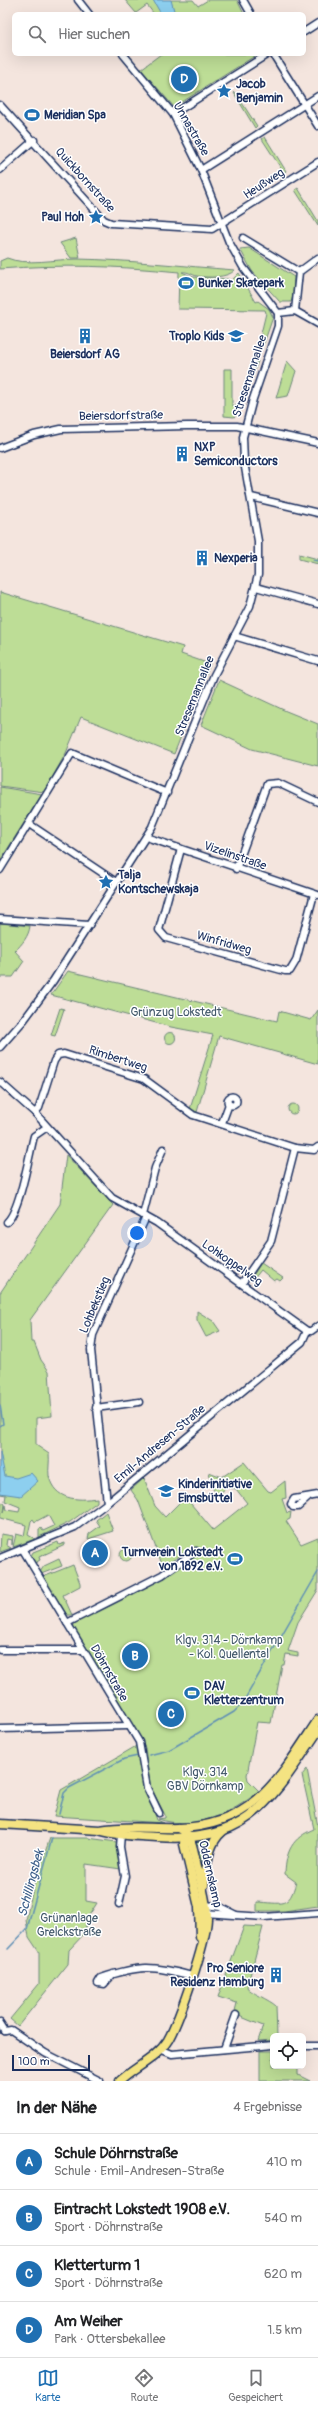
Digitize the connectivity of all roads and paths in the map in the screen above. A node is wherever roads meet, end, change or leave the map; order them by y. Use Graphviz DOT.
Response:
graph roads {
  1 [pos="78,0"];
  2 [pos="243,0"];
  3 [pos="87,12"];
  4 [pos="250,12"];
  5 [pos="318,23"];
  6 [pos="306,31"];
  7 [pos="125,56"];
  8 [pos="265,56"];
  9 [pos="275,56"];
  10 [pos="318,96"];
  11 [pos="304,104"];
  12 [pos="0,105"];
  13 [pos="173,114"];
  14 [pos="318,126"];
  15 [pos="34,140"];
  16 [pos="318,162"];
  17 [pos="0,170"];
  18 [pos="201,170"];
  19 [pos="221,225"];
  20 [pos="243,238"];
  21 [pos="318,258"];
  22 [pos="299,272"];
  23 [pos="295,311"];
  24 [pos="278,313"];
  25 [pos="318,324"];
  26 [pos="245,428"];
  27 [pos="318,443"];
  28 [pos="0,448"];
  29 [pos="251,497"];
  30 [pos="318,513"];
  31 [pos="256,587"];
  32 [pos="318,604"];
  33 [pos="234,636"];
  34 [pos="318,661"];
  35 [pos="167,793"];
  36 [pos="318,802"];
  37 [pos="29,824"];
  38 [pos="146,837"];
  39 [pos="181,849"];
  40 [pos="236,869"];
  41 [pos="0,870"];
  42 [pos="116,882"];
  43 [pos="317,894"];
  44 [pos="0,919"];
  45 [pos="89,925"];
  46 [pos="0,1047"];
  47 [pos="0,1082"];
  48 [pos="229,1104"];
  49 [pos="35,1113"];
  50 [pos="222,1123"];
  51 [pos="47,1127"];
  52 [pos="318,1147"];
  53 [pos="295,1148"];
  54 [pos="163,1149"];
  55 [pos="145,1216"];
  56 [pos="7,1222"];
  57 [pos="242,1283"];
  58 [pos="318,1326"];
  59 [pos="307,1331"];
  60 [pos="139,1402"];
  61 [pos="96,1408"];
  62 [pos="318,1495"];
  63 [pos="309,1497"];
  64 [pos="107,1503"];
  65 [pos="23,1550"];
  66 [pos="196,1551"];
  67 [pos="0,1558"];
  68 [pos="67,1623"];
  69 [pos="0,1650"];
  70 [pos="83,1650"];
  71 [pos="318,1720"];
  72 [pos="128,1726"];
  73 [pos="0,1729"];
  74 [pos="318,1731"];
  75 [pos="159,1813"];
  76 [pos="0,1824"];
  77 [pos="100,1830"];
  78 [pos="223,1831"];
  79 [pos="186,1833"];
  80 [pos="121,1834"];
  81 [pos="203,1892"];
  82 [pos="119,1904"];
  83 [pos="204,1911"];
  84 [pos="318,1913"];
  85 [pos="113,1974"];
  86 [pos="192,1976"];
  87 [pos="236,2016"];
  88 [pos="0,2022"];
  89 [pos="2,2033"];
  90 [pos="318,2043"];
  91 [pos="270,2045"];
  92 [pos="306,2046"];
  93 [pos="318,2046"];
  94 [pos="160,2049"];
  95 [pos="224,2049"];
  96 [pos="136,2070"];
  97 [pos="100,2081"];
  98 [pos="120,2081"];
  99 [pos="127,2081"];
  1 -- 3 [label="street"];
  2 -- 4 [label="street"];
  5 -- 6 [label="street"];
  7 -- 13 [label="street, Unnastraße"];
  8 -- 13 [label="street"];
  9 -- 11 [label="street"];
  10 -- 11 [label="street"];
  11 -- 14 [label="street"];
  11 -- 18 [label="street"];
  12 -- 15 [label="street, Quickbornstraße"];
  13 -- 18 [label="street, Unnastraße"];
  15 -- 17 [label="street"];
  15 -- 19 [label="street, Quickbornstraße"];
  16 -- 19 [label="street, Heußweg"];
  18 -- 19 [label="street, Unnastraße"];
  19 -- 24 [label="street, Unnastraße"];
  20 -- 22 [label="street"];
  21 -- 22 [label="street"];
  22 -- 23 [label="street"];
  23 -- 24 [label="street"];
  23 -- 25 [label="street"];
  24 -- 26 [label="street, Stresemannallee"];
  26 -- 27 [label="street, Beiersdorfstraße"];
  26 -- 28 [label="street, Beiersdorfstraße"];
  26 -- 29 [label="street, Stresemannallee"];
  29 -- 30 [label="street"];
  29 -- 31 [label="street, Stresemannallee"];
  31 -- 32 [label="street"];
  31 -- 33 [label="street, Stresemannallee"];
  33 -- 34 [label="street"];
  33 -- 35 [label="street, Stresemannallee"];
  35 -- 37 [label="street"];
  35 -- 38 [label="street, Stresemannallee"];
  36 -- 40 [label="street"];
  37 -- 41 [label="street"];
  37 -- 42 [label="street"];
  38 -- 39 [label="street, Vizelinstraße"];
  38 -- 42 [label="street, Stresemannallee"];
  39 -- 40 [label="street, Vizelinstraße"];
  39 -- 43 [label="street, Winfridweg"];
  40 -- 43 [label="street, Vizelinstraße"];
  42 -- 45 [label="street, Stresemannallee"];
  44 -- 45 [label="street"];
  45 -- 46 [label="street, Stresemannallee"];
  47 -- 49 [label="street, Lohkoppelweg"];
  48 -- 50 [label="street"];
  49 -- 50 [label="street, Rimbertweg"];
  49 -- 51 [label="street, Lohkoppelweg"];
  50 -- 53 [label="street, Rimbertweg"];
  51 -- 55 [label="street, Lohkoppelweg"];
  51 -- 56 [label="street"];
  52 -- 53 [label="street, Rimbertweg"];
  53 -- 57 [label="street"];
  54 -- 55 [label="street"];
  55 -- 57 [label="street, Lohkoppelweg"];
  55 -- 61 [label="street, Lohbekstieg"];
  57 -- 59 [label="street, Lohkoppelweg"];
  58 -- 59 [label="street"];
  59 -- 64 [label="street, Emil-Andresen-Straße"];
  60 -- 61 [label="street"];
  61 -- 64 [label="street, Lohbekstieg"];
  62 -- 63 [label="street"];
  64 -- 65 [label="street, Emil-Andresen-Straße"];
  65 -- 67 [label="street, Emil-Andresen-Straße"];
  65 -- 68 [label="street, Döhrnstraße"];
  66 -- 68 [label="street"];
  68 -- 70 [label="street, Döhrnstraße"];
  69 -- 70 [label="street"];
  70 -- 72 [label="street, Döhrnstraße"];
  71 -- 79 [label="main road"];
  72 -- 73 [label="street"];
  72 -- 75 [label="street, Döhrnstraße"];
  74 -- 78 [label="main road"];
  76 -- 77 [label="main road"];
  77 -- 79 [label="main road"];
  77 -- 80 [label="main road"];
  78 -- 79 [label="main road"];
  78 -- 81 [label="main road"];
  79 -- 80 [label="main road"];
  79 -- 81 [label="main road, Oddernskamp"];
  79 -- 83 [label="main road, Oddernskamp"];
  80 -- 82 [label="street"];
  81 -- 83 [label="main road, Oddernskamp"];
  83 -- 84 [label="street"];
  83 -- 86 [label="main road, Oddernskamp"];
  85 -- 86 [label="street"];
  86 -- 94 [label="main road, Oddernskamp"];
  87 -- 95 [label="street"];
  88 -- 89 [label="street"];
  89 -- 97 [label="street"];
  90 -- 93 [label="street"];
  91 -- 95 [label="street"];
  92 -- 93 [label="street"];
  94 -- 95 [label="street"];
  94 -- 96 [label="main road, Oddernskamp"];
  96 -- 98 [label="main road, Oddernskamp"];
  96 -- 99 [label="main road, Oddernskamp"];
}
